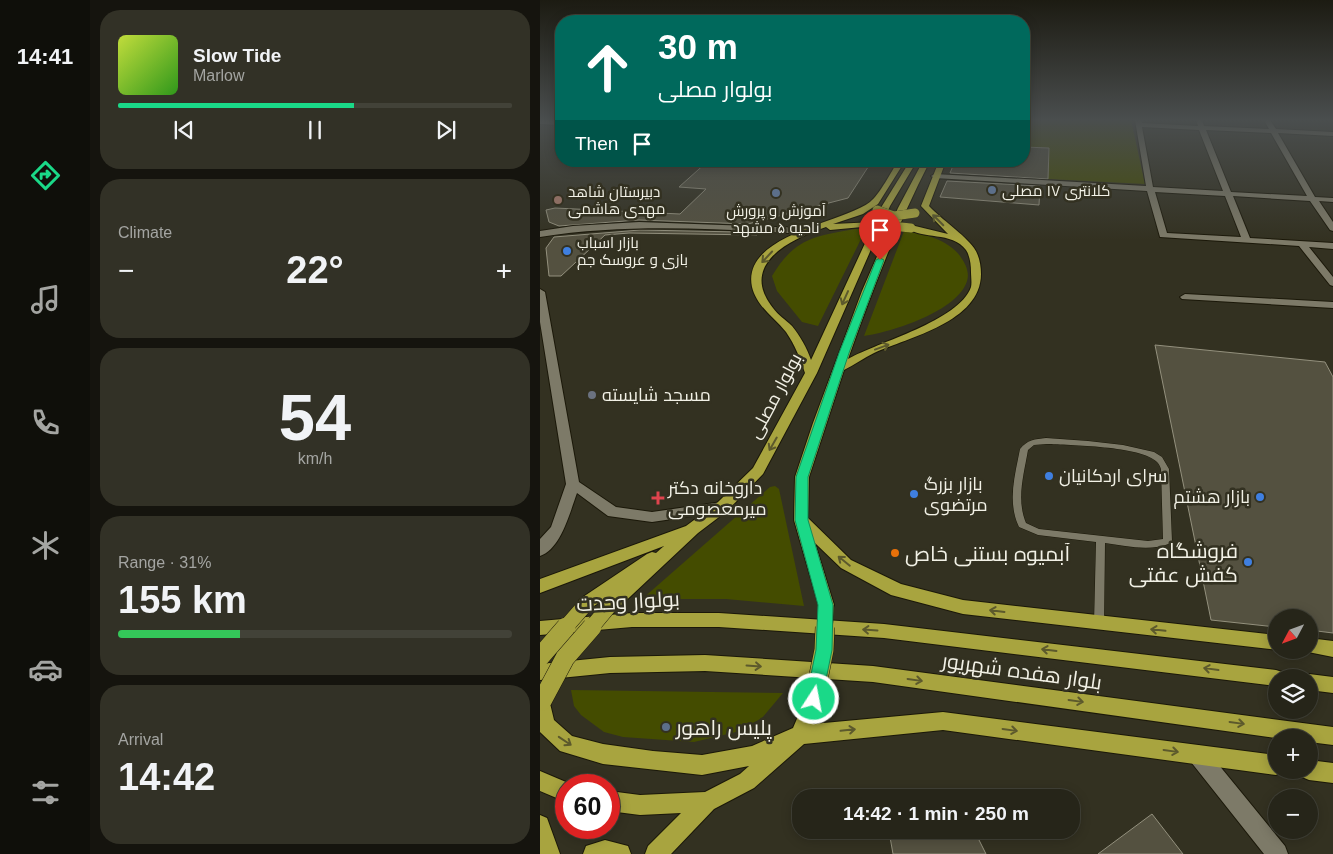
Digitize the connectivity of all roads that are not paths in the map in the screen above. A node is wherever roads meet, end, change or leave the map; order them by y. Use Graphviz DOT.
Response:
graph roads {
  1 [pos="1145,160"];
  2 [pos="1215,160"];
  3 [pos="1291,160"];
  4 [pos="899,167"];
  5 [pos="910,167"];
  6 [pos="924,167"];
  7 [pos="940,167"];
  8 [pos="935,176"];
  9 [pos="1150,189"];
  10 [pos="1229,194"];
  11 [pos="1313,199"];
  12 [pos="1333,200"];
  13 [pos="876,206"];
  14 [pos="925,206"];
  15 [pos="1333,228"];
  16 [pos="806,231"];
  17 [pos="540,234"];
  18 [pos="961,241"];
  19 [pos="1247,241"];
  20 [pos="1302,244"];
  21 [pos="1333,246"];
  22 [pos="1333,283"];
  23 [pos="540,292"];
  24 [pos="1185,296"];
  25 [pos="1333,305"];
  26 [pos="838,369"];
  27 [pos="812,373"];
  28 [pos="573,484"];
  29 [pos="722,507"];
  30 [pos="801,520"];
  31 [pos="693,530"];
  32 [pos="1101,540"];
  33 [pos="540,550"];
  34 [pos="540,586"];
  35 [pos="719,620"];
  36 [pos="1099,624"];
  37 [pos="540,628"];
  38 [pos="1268,642"];
  39 [pos="1318,647"];
  40 [pos="1333,649"];
  41 [pos="540,657"];
  42 [pos="540,672"];
  43 [pos="1268,677"];
  44 [pos="1318,684"];
  45 [pos="1333,686"];
  46 [pos="800,735"];
  47 [pos="1333,736"];
  48 [pos="1198,754"];
  49 [pos="1268,764"];
  50 [pos="1318,771"];
  51 [pos="1333,773"];
  52 [pos="540,781"];
  53 [pos="555,787"];
  54 [pos="620,802"];
  55 [pos="707,802"];
  56 [pos="540,825"];
  57 [pos="549,854"];
  58 [pos="594,854"];
  59 [pos="620,854"];
  60 [pos="656,854"];
  61 [pos="1278,854"];
  1 -- 9 [label="street"];
  2 -- 10 [label="street"];
  3 -- 11 [label="street"];
  4 -- 13 [label="main road"];
  5 -- 27 [label="main road, بولوار مصلی, one-way"];
  6 -- 26 [label="main road"];
  7 -- 8 [label="main road"];
  8 -- 9 [label="street"];
  8 -- 14 [label="main road"];
  9 -- 10 [label="street"];
  9 -- 19 [label="street"];
  10 -- 11 [label="street"];
  10 -- 19 [label="street"];
  11 -- 12 [label="street"];
  11 -- 15 [label="street"];
  13 -- 14 [label="main road, bridge"];
  13 -- 16 [label="main road"];
  18 -- 14 [label="main road, one-way"];
  16 -- 17 [label="street"];
  16 -- 18 [label="main road, bridge"];
  16 -- 27 [label="main road, one-way"];
  26 -- 18 [label="main road, one-way"];
  19 -- 20 [label="street"];
  20 -- 21 [label="street"];
  20 -- 22 [label="street"];
  23 -- 28 [label="street"];
  24 -- 25 [label="street"];
  26 -- 30 [label="main road"];
  27 -- 29 [label="main road, بولوار مصلی, one-way"];
  28 -- 29 [label="street"];
  28 -- 33 [label="street"];
  29 -- 31 [label="main road, بولوار مصلی"];
  36 -- 30 [label="main road, one-way"];
  30 -- 46 [label="main road, bridge"];
  31 -- 34 [label="main road"];
  31 -- 41 [label="main road, bridge"];
  31 -- 46 [label="main road, بولوار مصلی, one-way, bridge"];
  32 -- 32 [label="lane"];
  32 -- 36 [label="lane"];
  35 -- 37 [label="main road, بولوار وحدت"];
  43 -- 35 [label="main road, بلوار هفده شهریور, one-way"];
  38 -- 36 [label="main road, one-way"];
  39 -- 40 [label="main road"];
  42 -- 47 [label="main road, بلوار هفده شهریور, one-way"];
  44 -- 45 [label="main road"];
  46 -- 48 [label="main road, one-way"];
  46 -- 55 [label="main road"];
  48 -- 49 [label="main road"];
  48 -- 61 [label="street"];
  50 -- 51 [label="main road"];
  52 -- 53 [label="main road"];
  54 -- 55 [label="main road"];
  55 -- 60 [label="main road"];
  56 -- 57 [label="main road"];
  58 -- 59 [label="main road"];
}
